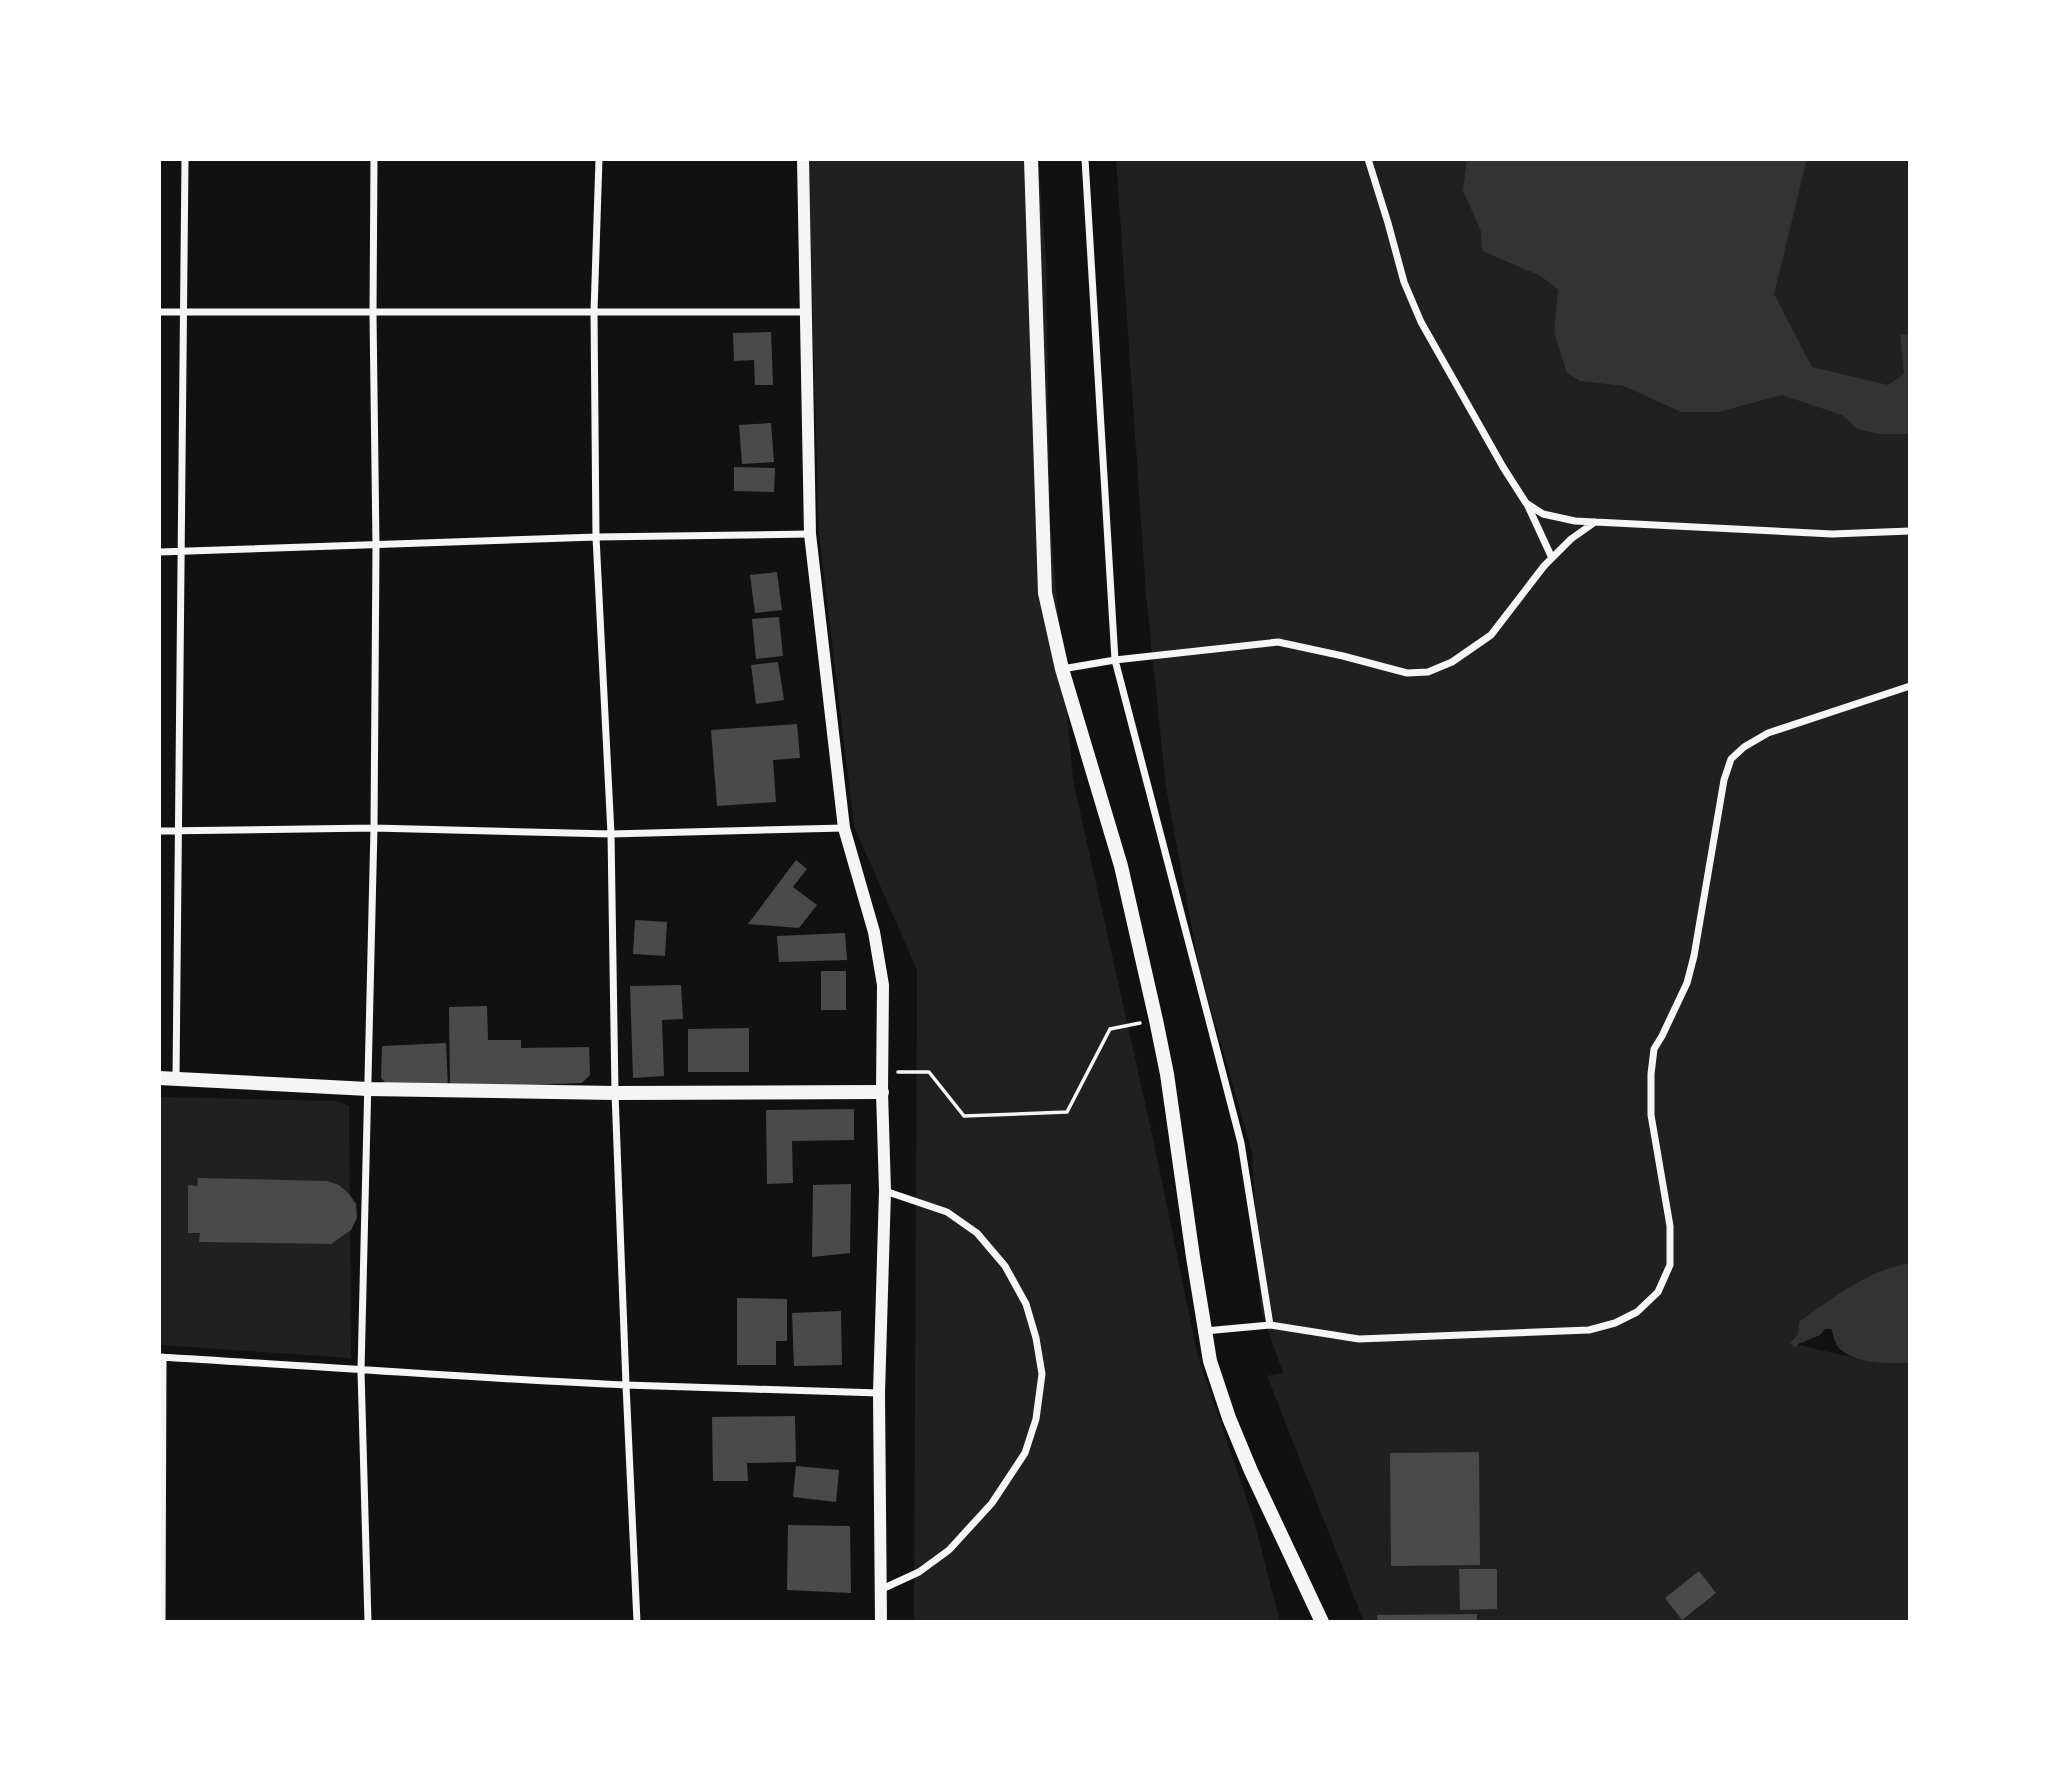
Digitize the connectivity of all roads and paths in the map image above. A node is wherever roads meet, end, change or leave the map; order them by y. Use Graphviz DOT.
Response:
graph roads {
  1 [pos="185,159"];
  2 [pos="374,159"];
  3 [pos="599,159"];
  4 [pos="803,159"];
  5 [pos="1031,159"];
  6 [pos="1085,159"];
  7 [pos="1368,159"];
  8 [pos="159,312"];
  9 [pos="594,312"];
  10 [pos="807,312"];
  11 [pos="184,313"];
  12 [pos="373,314"];
  13 [pos="1526,503"];
  14 [pos="1596,522"];
  15 [pos="1910,531"];
  16 [pos="810,534"];
  17 [pos="596,537"];
  18 [pos="376,546"];
  19 [pos="181,551"];
  20 [pos="159,552"];
  21 [pos="1552,558"];
  22 [pos="1115,660"];
  23 [pos="1062,669"];
  24 [pos="1910,686"];
  25 [pos="374,828"];
  26 [pos="844,828"];
  27 [pos="159,831"];
  28 [pos="178,831"];
  29 [pos="611,834"];
  30 [pos="1156,1020"];
  31 [pos="882,1071"];
  32 [pos="159,1078"];
  33 [pos="176,1078"];
  34 [pos="368,1089"];
  35 [pos="882,1092"];
  36 [pos="615,1093"];
  37 [pos="885,1191"];
  38 [pos="1270,1325"];
  39 [pos="1205,1331"];
  40 [pos="161,1357"];
  41 [pos="361,1371"];
  42 [pos="625,1385"];
  43 [pos="879,1393"];
  44 [pos="882,1589"];
  45 [pos="162,1622"];
  46 [pos="368,1622"];
  47 [pos="638,1622"];
  48 [pos="881,1622"];
  49 [pos="1322,1622"];
  1 -- 11 [label="street"];
  2 -- 12 [label="street"];
  3 -- 9 [label="street"];
  4 -- 10 [label="street"];
  5 -- 23 [label="main road"];
  6 -- 22 [label="street"];
  7 -- 13 [label="street"];
  8 -- 11 [label="street"];
  9 -- 10 [label="street"];
  9 -- 12 [label="street"];
  9 -- 17 [label="street"];
  10 -- 16 [label="street"];
  11 -- 12 [label="street"];
  11 -- 19 [label="street"];
  12 -- 18 [label="street"];
  13 -- 14 [label="street"];
  13 -- 21 [label="street"];
  14 -- 15 [label="street"];
  14 -- 21 [label="street"];
  16 -- 17 [label="street"];
  16 -- 26 [label="street"];
  17 -- 18 [label="street"];
  17 -- 29 [label="street"];
  18 -- 19 [label="street"];
  18 -- 25 [label="street"];
  19 -- 20 [label="street"];
  19 -- 28 [label="street"];
  21 -- 22 [label="street"];
  22 -- 23 [label="street"];
  22 -- 38 [label="street"];
  23 -- 30 [label="main road"];
  24 -- 38 [label="street"];
  25 -- 28 [label="street"];
  25 -- 29 [label="street"];
  25 -- 34 [label="street"];
  26 -- 29 [label="street"];
  26 -- 31 [label="street"];
  27 -- 28 [label="street"];
  28 -- 33 [label="street"];
  29 -- 36 [label="street"];
  30 -- 31 [label="path"];
  30 -- 39 [label="main road"];
  31 -- 35 [label="street"];
  32 -- 33 [label="main road"];
  33 -- 34 [label="main road"];
  34 -- 36 [label="main road"];
  34 -- 41 [label="street"];
  35 -- 36 [label="main road"];
  35 -- 37 [label="street"];
  36 -- 42 [label="street"];
  37 -- 43 [label="street"];
  37 -- 44 [label="street"];
  38 -- 39 [label="street"];
  39 -- 49 [label="main road"];
  40 -- 41 [label="street"];
  40 -- 45 [label="street"];
  41 -- 42 [label="street"];
  41 -- 46 [label="street"];
  42 -- 43 [label="street"];
  42 -- 47 [label="street"];
  43 -- 44 [label="street"];
  44 -- 48 [label="street"];
}
